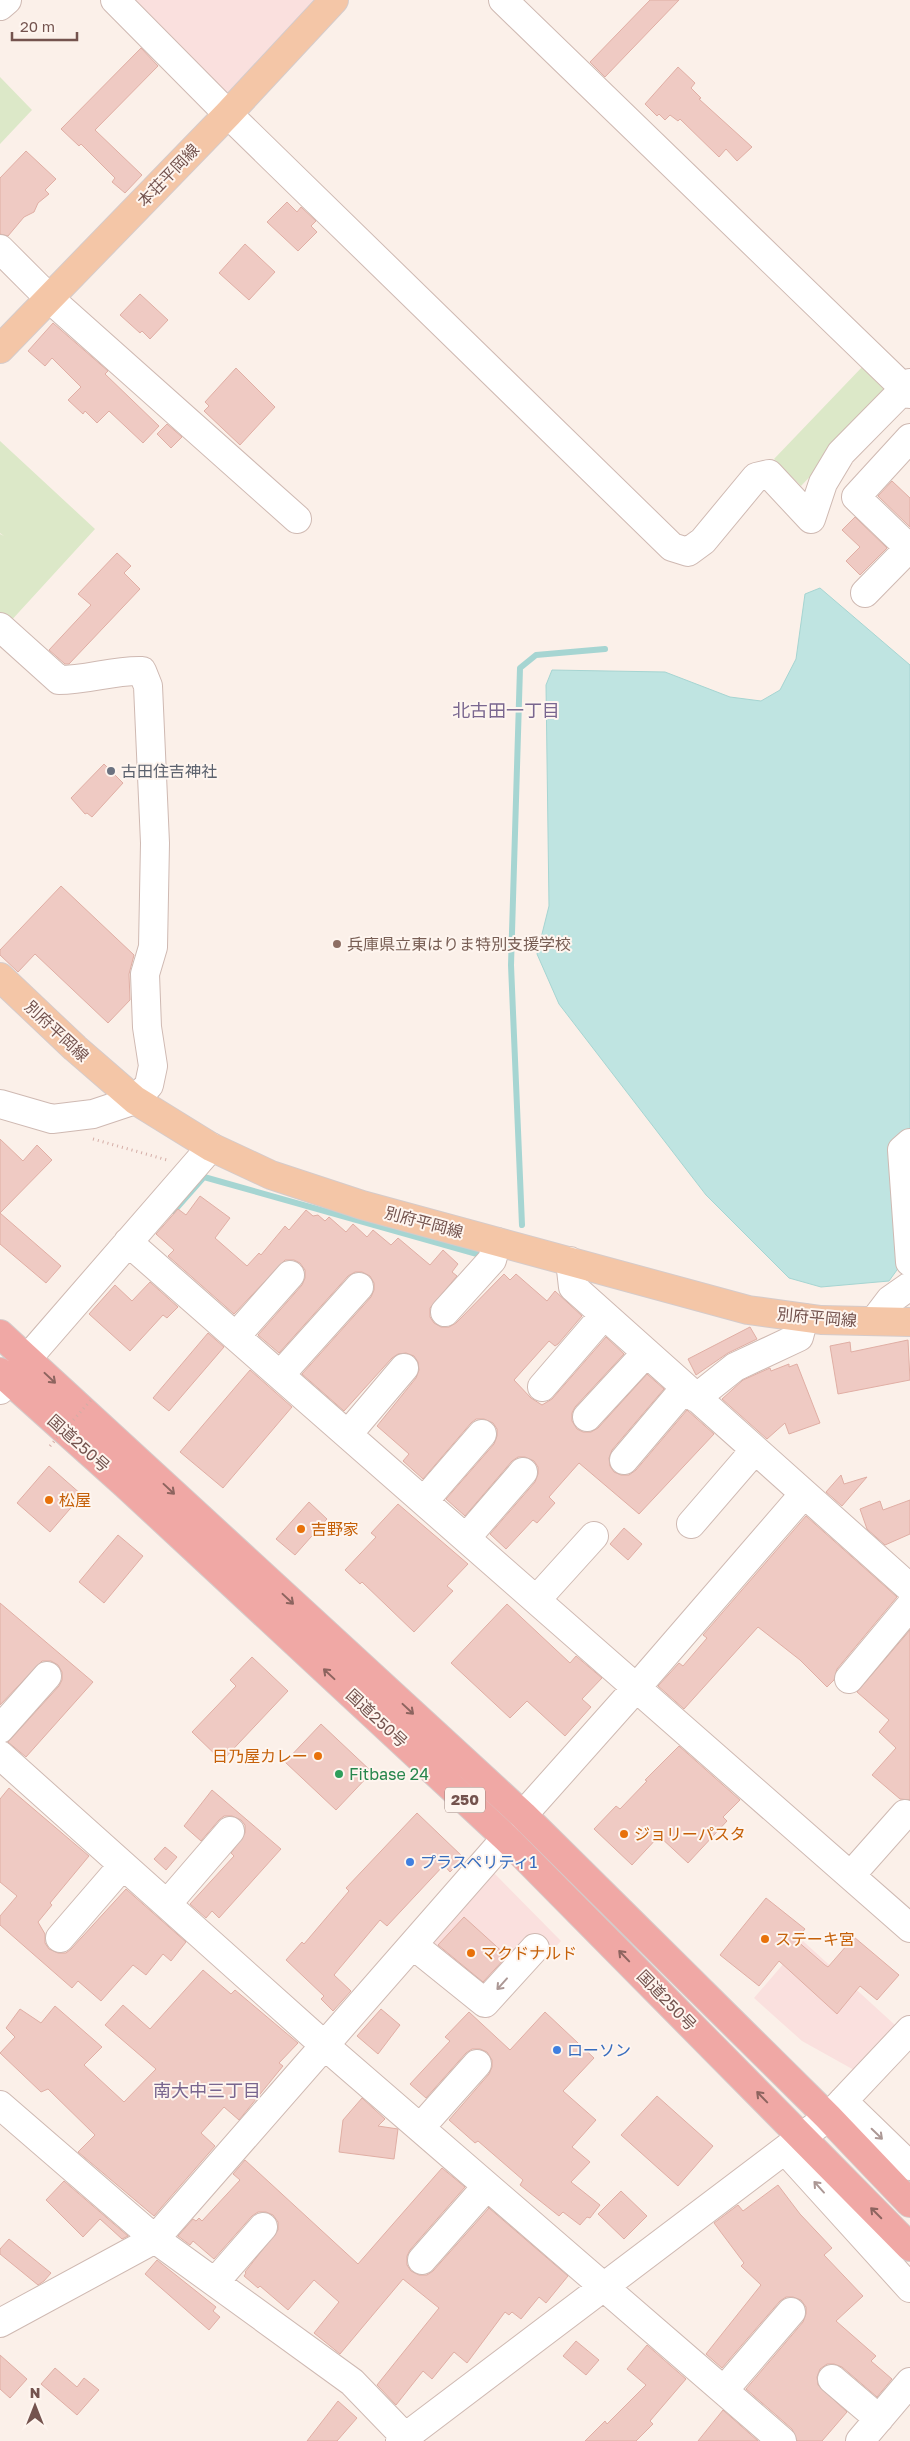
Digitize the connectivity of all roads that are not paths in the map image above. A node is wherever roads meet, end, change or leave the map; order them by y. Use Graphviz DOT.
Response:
graph roads {
  1 [pos="6,0"];
  2 [pos="115,0"];
  3 [pos="334,0"];
  4 [pos="503,0"];
  5 [pos="0,6"];
  6 [pos="228,114"];
  7 [pos="0,249"];
  8 [pos="49,298"];
  9 [pos="0,349"];
  10 [pos="908,388"];
  11 [pos="910,438"];
  12 [pos="297,520"];
  13 [pos="910,548"];
  14 [pos="865,594"];
  15 [pos="0,626"];
  16 [pos="0,976"];
  17 [pos="135,1100"];
  18 [pos="0,1104"];
  19 [pos="910,1143"];
  20 [pos="211,1147"];
  21 [pos="128,1242"];
  22 [pos="497,1242"];
  23 [pos="570,1262"];
  24 [pos="910,1262"];
  25 [pos="290,1275"];
  26 [pos="359,1286"];
  27 [pos="910,1286"];
  28 [pos="445,1312"];
  29 [pos="604,1316"];
  30 [pos="804,1318"];
  31 [pos="874,1321"];
  32 [pos="910,1322"];
  33 [pos="0,1334"];
  34 [pos="236,1336"];
  35 [pos="646,1353"];
  36 [pos="28,1358"];
  37 [pos="404,1368"];
  38 [pos="280,1375"];
  39 [pos="3,1381"];
  40 [pos="542,1387"];
  41 [pos="691,1393"];
  42 [pos="587,1417"];
  43 [pos="348,1434"];
  44 [pos="482,1434"];
  45 [pos="754,1451"];
  46 [pos="624,1460"];
  47 [pos="523,1472"];
  48 [pos="803,1495"];
  49 [pos="424,1501"];
  50 [pos="690,1524"];
  51 [pos="594,1536"];
  52 [pos="466,1538"];
  53 [pos="910,1588"];
  54 [pos="537,1599"];
  55 [pos="910,1606"];
  56 [pos="47,1676"];
  57 [pos="849,1679"];
  58 [pos="637,1687"];
  59 [pos="0,1729"];
  60 [pos="5,1770"];
  61 [pos="900,1810"];
  62 [pos="523,1815"];
  63 [pos="230,1832"];
  64 [pos="506,1838"];
  65 [pos="123,1866"];
  66 [pos="851,1876"];
  67 [pos="167,1904"];
  68 [pos="910,1928"];
  69 [pos="60,1938"];
  70 [pos="413,1945"];
  71 [pos="535,1948"];
  72 [pos="910,2030"];
  73 [pos="324,2045"];
  74 [pos="477,2064"];
  75 [pos="0,2105"];
  76 [pos="836,2109"];
  77 [pos="420,2128"];
  78 [pos="793,2144"];
  79 [pos="910,2166"];
  80 [pos="487,2186"];
  81 [pos="910,2203"];
  82 [pos="263,2227"];
  83 [pos="155,2239"];
  84 [pos="910,2248"];
  85 [pos="422,2260"];
  86 [pos="215,2282"];
  87 [pos="603,2286"];
  88 [pos="910,2288"];
  89 [pos="791,2312"];
  90 [pos="0,2323"];
  91 [pos="832,2379"];
  92 [pos="910,2382"];
  93 [pos="724,2390"];
  94 [pos="879,2419"];
  95 [pos="405,2440"];
  96 [pos="782,2441"];
  97 [pos="860,2441"];
  1 -- 5 [label="street"];
  2 -- 6 [label="street"];
  3 -- 6 [label="main road, 本荘平岡線"];
  4 -- 10 [label="street"];
  6 -- 8 [label="main road, 本荘平岡線"];
  6 -- 10 [label="street"];
  7 -- 8 [label="street"];
  8 -- 9 [label="main road, 本荘平岡線"];
  8 -- 12 [label="street"];
  11 -- 13 [label="street"];
  13 -- 14 [label="street"];
  15 -- 17 [label="street"];
  16 -- 17 [label="main road, 別府平岡線"];
  17 -- 18 [label="street"];
  17 -- 20 [label="main road, 別府平岡線"];
  19 -- 24 [label="street"];
  20 -- 21 [label="street"];
  20 -- 22 [label="main road, 別府平岡線"];
  21 -- 34 [label="street"];
  21 -- 36 [label="street"];
  22 -- 23 [label="main road, 別府平岡線"];
  22 -- 28 [label="street"];
  23 -- 29 [label="street"];
  23 -- 30 [label="main road, 別府平岡線"];
  25 -- 34 [label="street"];
  26 -- 38 [label="street"];
  27 -- 31 [label="street"];
  29 -- 35 [label="street"];
  29 -- 40 [label="street"];
  30 -- 31 [label="main road, 別府平岡線"];
  30 -- 41 [label="street"];
  31 -- 32 [label="main road, 別府平岡線"];
  33 -- 36 [label="highway, 国道250号 / 250"];
  34 -- 38 [label="street"];
  35 -- 41 [label="street"];
  35 -- 42 [label="street"];
  36 -- 39 [label="street"];
  36 -- 62 [label="highway, 国道250号 / 250, one-way"];
  37 -- 43 [label="street"];
  38 -- 43 [label="street"];
  64 -- 39 [label="highway, 国道250号 / 250, one-way"];
  41 -- 45 [label="street"];
  41 -- 46 [label="street"];
  43 -- 49 [label="street"];
  44 -- 49 [label="street"];
  45 -- 48 [label="street"];
  45 -- 50 [label="street"];
  47 -- 52 [label="street"];
  48 -- 53 [label="street"];
  48 -- 58 [label="street"];
  49 -- 52 [label="street"];
  51 -- 54 [label="street"];
  52 -- 54 [label="street"];
  54 -- 58 [label="street"];
  55 -- 57 [label="street"];
  56 -- 59 [label="street"];
  58 -- 62 [label="street"];
  58 -- 66 [label="street"];
  60 -- 65 [label="street"];
  61 -- 66 [label="street"];
  62 -- 76 [label="highway, 国道250号 / 250"];
  63 -- 67 [label="street"];
  64 -- 70 [label="street"];
  78 -- 64 [label="highway, 国道250号 / 250, one-way"];
  65 -- 67 [label="street"];
  65 -- 69 [label="street"];
  66 -- 68 [label="street"];
  67 -- 73 [label="street"];
  71 -- 70 [label="street, one-way"];
  70 -- 73 [label="street"];
  72 -- 76 [label="street"];
  73 -- 77 [label="street"];
  73 -- 83 [label="street"];
  74 -- 77 [label="street"];
  75 -- 83 [label="street"];
  76 -- 78 [label="street"];
  76 -- 79 [label="street, one-way"];
  76 -- 81 [label="highway, 国道250号 / 250"];
  77 -- 80 [label="street"];
  84 -- 78 [label="highway, 国道250号 / 250, one-way"];
  78 -- 87 [label="street"];
  88 -- 78 [label="street, one-way"];
  80 -- 85 [label="street"];
  80 -- 87 [label="street"];
  82 -- 86 [label="street"];
  83 -- 86 [label="street"];
  83 -- 90 [label="street"];
  86 -- 95 [label="street"];
  87 -- 93 [label="street"];
  87 -- 95 [label="street"];
  89 -- 93 [label="street"];
  91 -- 94 [label="street"];
  92 -- 94 [label="street"];
  93 -- 96 [label="street"];
  94 -- 97 [label="street"];
}
